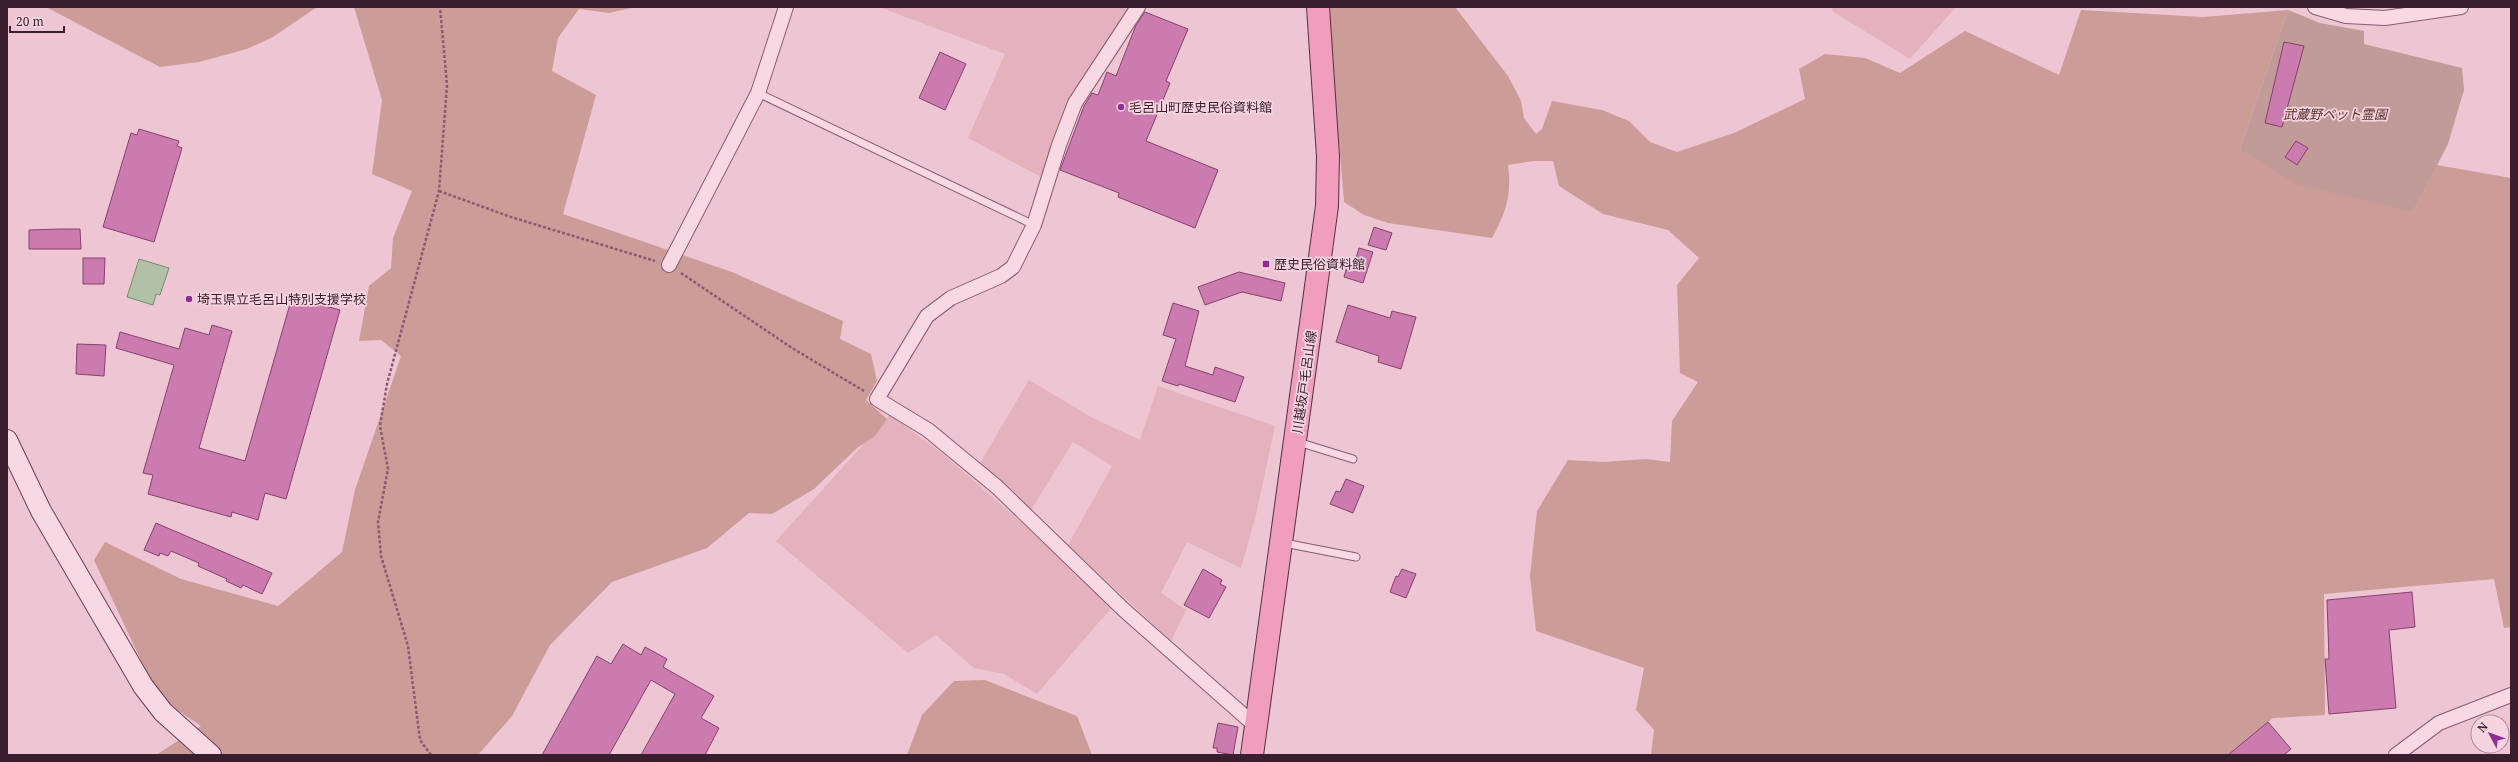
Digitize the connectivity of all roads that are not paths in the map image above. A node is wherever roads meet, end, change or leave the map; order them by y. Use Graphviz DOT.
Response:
graph roads {
  1 [pos="786,7"];
  2 [pos="1138,7"];
  3 [pos="1318,7"];
  4 [pos="2315,7"];
  5 [pos="2461,7"];
  6 [pos="758,92"];
  7 [pos="1034,225"];
  8 [pos="669,265"];
  9 [pos="7,440"];
  10 [pos="1296,441"];
  11 [pos="1353,459"];
  12 [pos="1282,542"];
  13 [pos="1356,557"];
  14 [pos="2511,695"];
  15 [pos="1256,747"];
  16 [pos="211,755"];
  17 [pos="2396,755"];
  1 -- 6 [label="street"];
  2 -- 7 [label="street"];
  3 -- 10 [label="main road, 川越坂戸毛呂山線"];
  4 -- 5 [label="street"];
  6 -- 7 [label="lane"];
  6 -- 8 [label="street"];
  7 -- 15 [label="street"];
  9 -- 16 [label="street"];
  10 -- 11 [label="lane"];
  10 -- 12 [label="main road, 川越坂戸毛呂山線"];
  12 -- 13 [label="lane"];
  12 -- 15 [label="main road, 川越坂戸毛呂山線"];
  14 -- 17 [label="street"];
}
